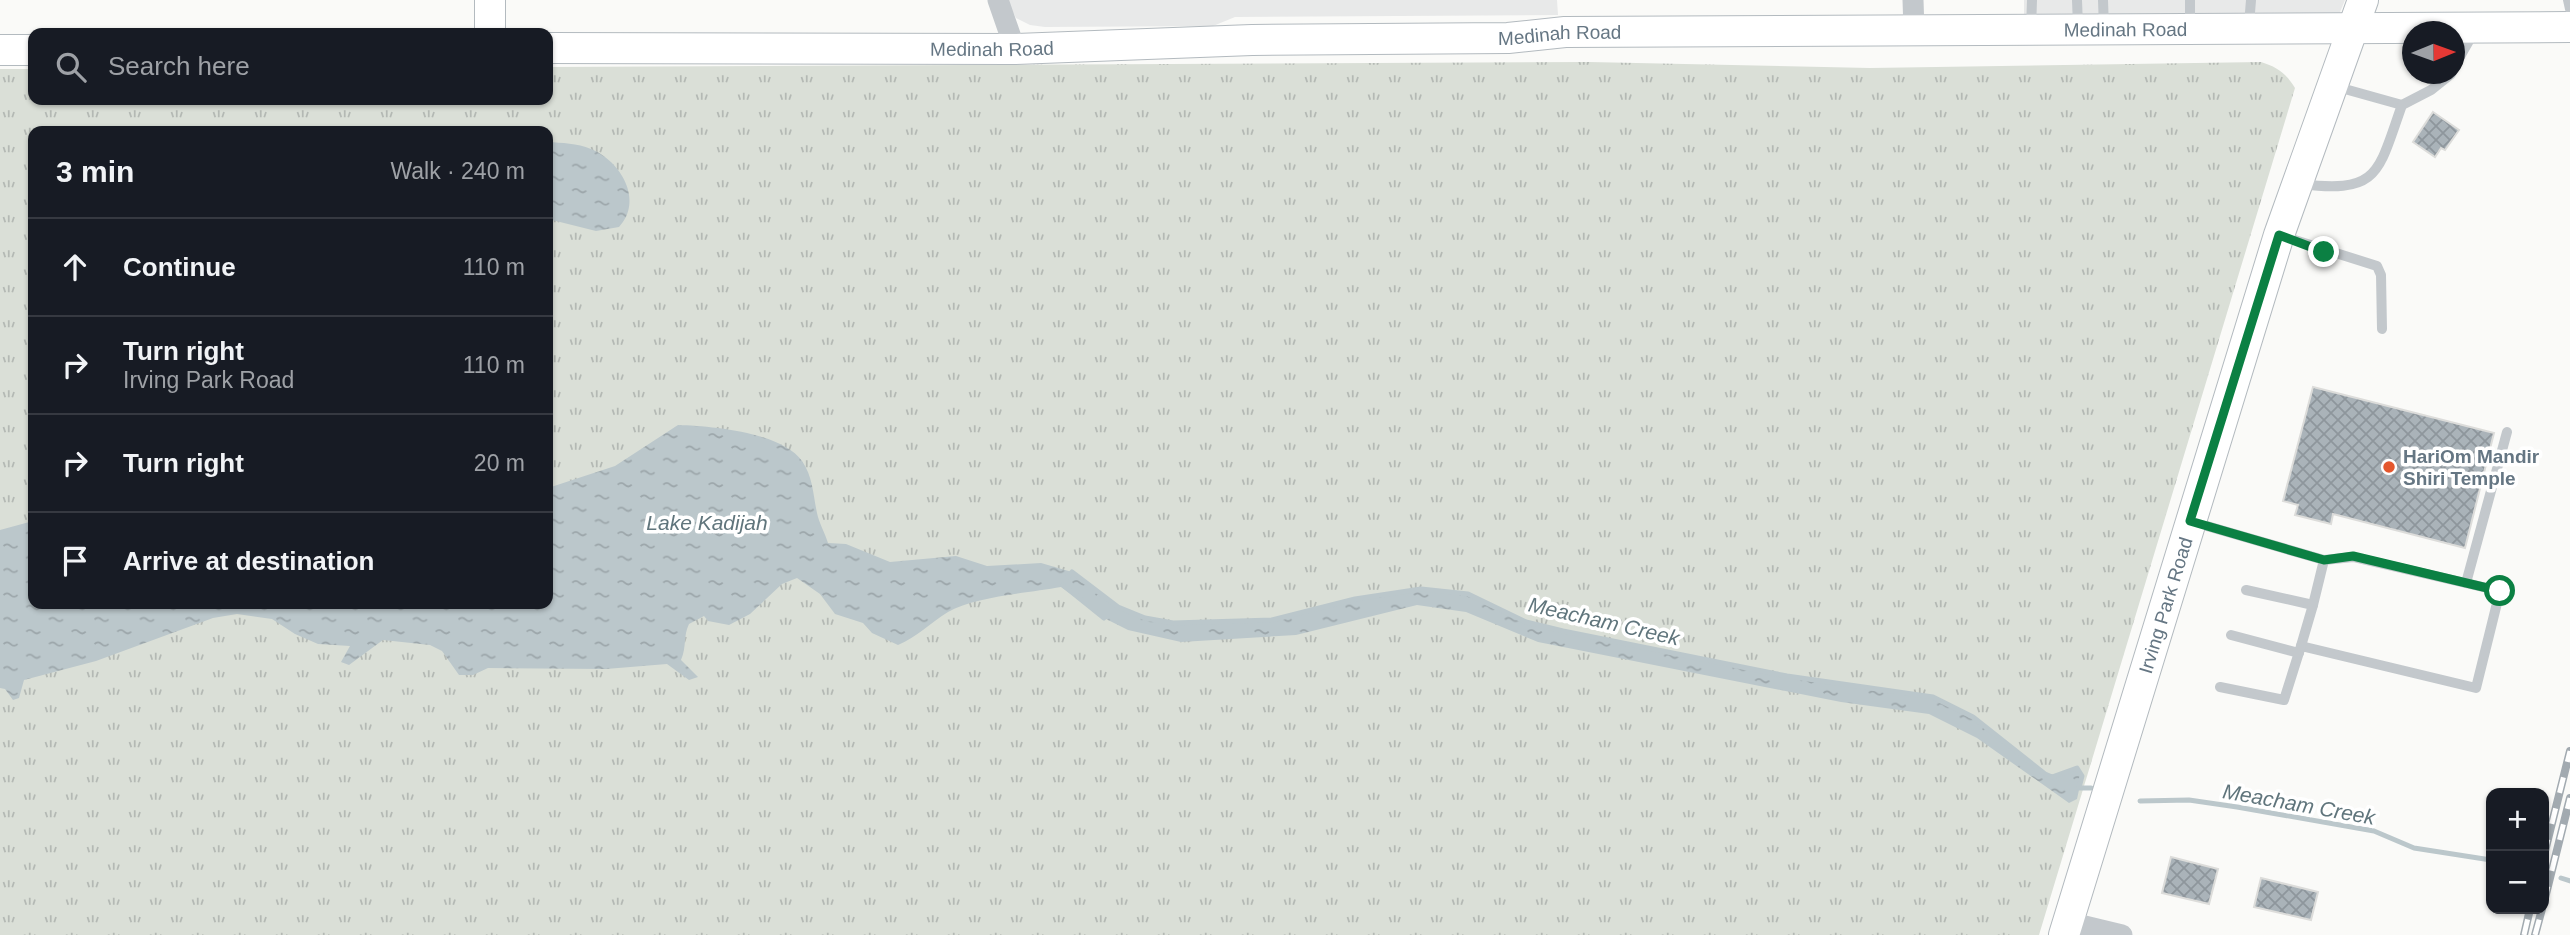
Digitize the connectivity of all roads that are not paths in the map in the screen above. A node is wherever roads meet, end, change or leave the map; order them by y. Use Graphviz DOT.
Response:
graph roads {
  1 [pos="490,0"];
  2 [pos="998,0"];
  3 [pos="1913,0"];
  4 [pos="2568,0"];
  5 [pos="2570,9"];
  6 [pos="2358,13"];
  7 [pos="2091,14"];
  8 [pos="2190,14"];
  9 [pos="2250,14"];
  10 [pos="2032,15"];
  11 [pos="2477,27"];
  12 [pos="2570,27"];
  13 [pos="490,28"];
  14 [pos="1914,30"];
  15 [pos="553,48"];
  16 [pos="2465,48"];
  17 [pos="1015,49"];
  18 [pos="0,50"];
  19 [pos="28,50"];
  20 [pos="2438,84"];
  21 [pos="2332,85"];
  22 [pos="2402,105"];
  23 [pos="2297,183"];
  24 [pos="2279,235"];
  25 [pos="2382,329"];
  26 [pos="2507,432"];
  27 [pos="2190,521"];
  28 [pos="2324,560"];
  29 [pos="2466,583"];
  30 [pos="2246,590"];
  31 [pos="2313,605"];
  32 [pos="2231,635"];
  33 [pos="2300,649"];
  34 [pos="2220,687"];
  35 [pos="2066,928"];
  36 [pos="2122,935"];
  1 -- 13 [label="main road"];
  2 -- 17 [label="street"];
  3 -- 14 [label="street"];
  4 -- 5 [label="lane"];
  6 -- 9 [label="main road, Medinah Road"];
  6 -- 11 [label="main road, Medinah Road"];
  6 -- 21 [label="main road, Irving Park Road"];
  7 -- 8 [label="main road, Medinah Road"];
  7 -- 10 [label="main road, Medinah Road"];
  8 -- 9 [label="main road, Medinah Road"];
  10 -- 14 [label="main road, Medinah Road"];
  11 -- 12 [label="main road, Medinah Road"];
  11 -- 16 [label="lane"];
  14 -- 17 [label="main road, Medinah Road"];
  15 -- 17 [label="main road, Medinah Road"];
  18 -- 19 [label="main road"];
  20 -- 22 [label="lane"];
  21 -- 22 [label="lane"];
  21 -- 23 [label="main road, Irving Park Road"];
  22 -- 23 [label="lane"];
  23 -- 24 [label="main road, Irving Park Road"];
  24 -- 25 [label="lane"];
  24 -- 27 [label="main road, Irving Park Road"];
  26 -- 29 [label="lane"];
  27 -- 28 [label="lane"];
  27 -- 35 [label="main road, Irving Park Road"];
  28 -- 29 [label="lane"];
  28 -- 31 [label="lane"];
  29 -- 33 [label="lane"];
  30 -- 31 [label="lane"];
  31 -- 33 [label="lane"];
  32 -- 33 [label="lane"];
  33 -- 34 [label="lane"];
  35 -- 36 [label="street"];
}
